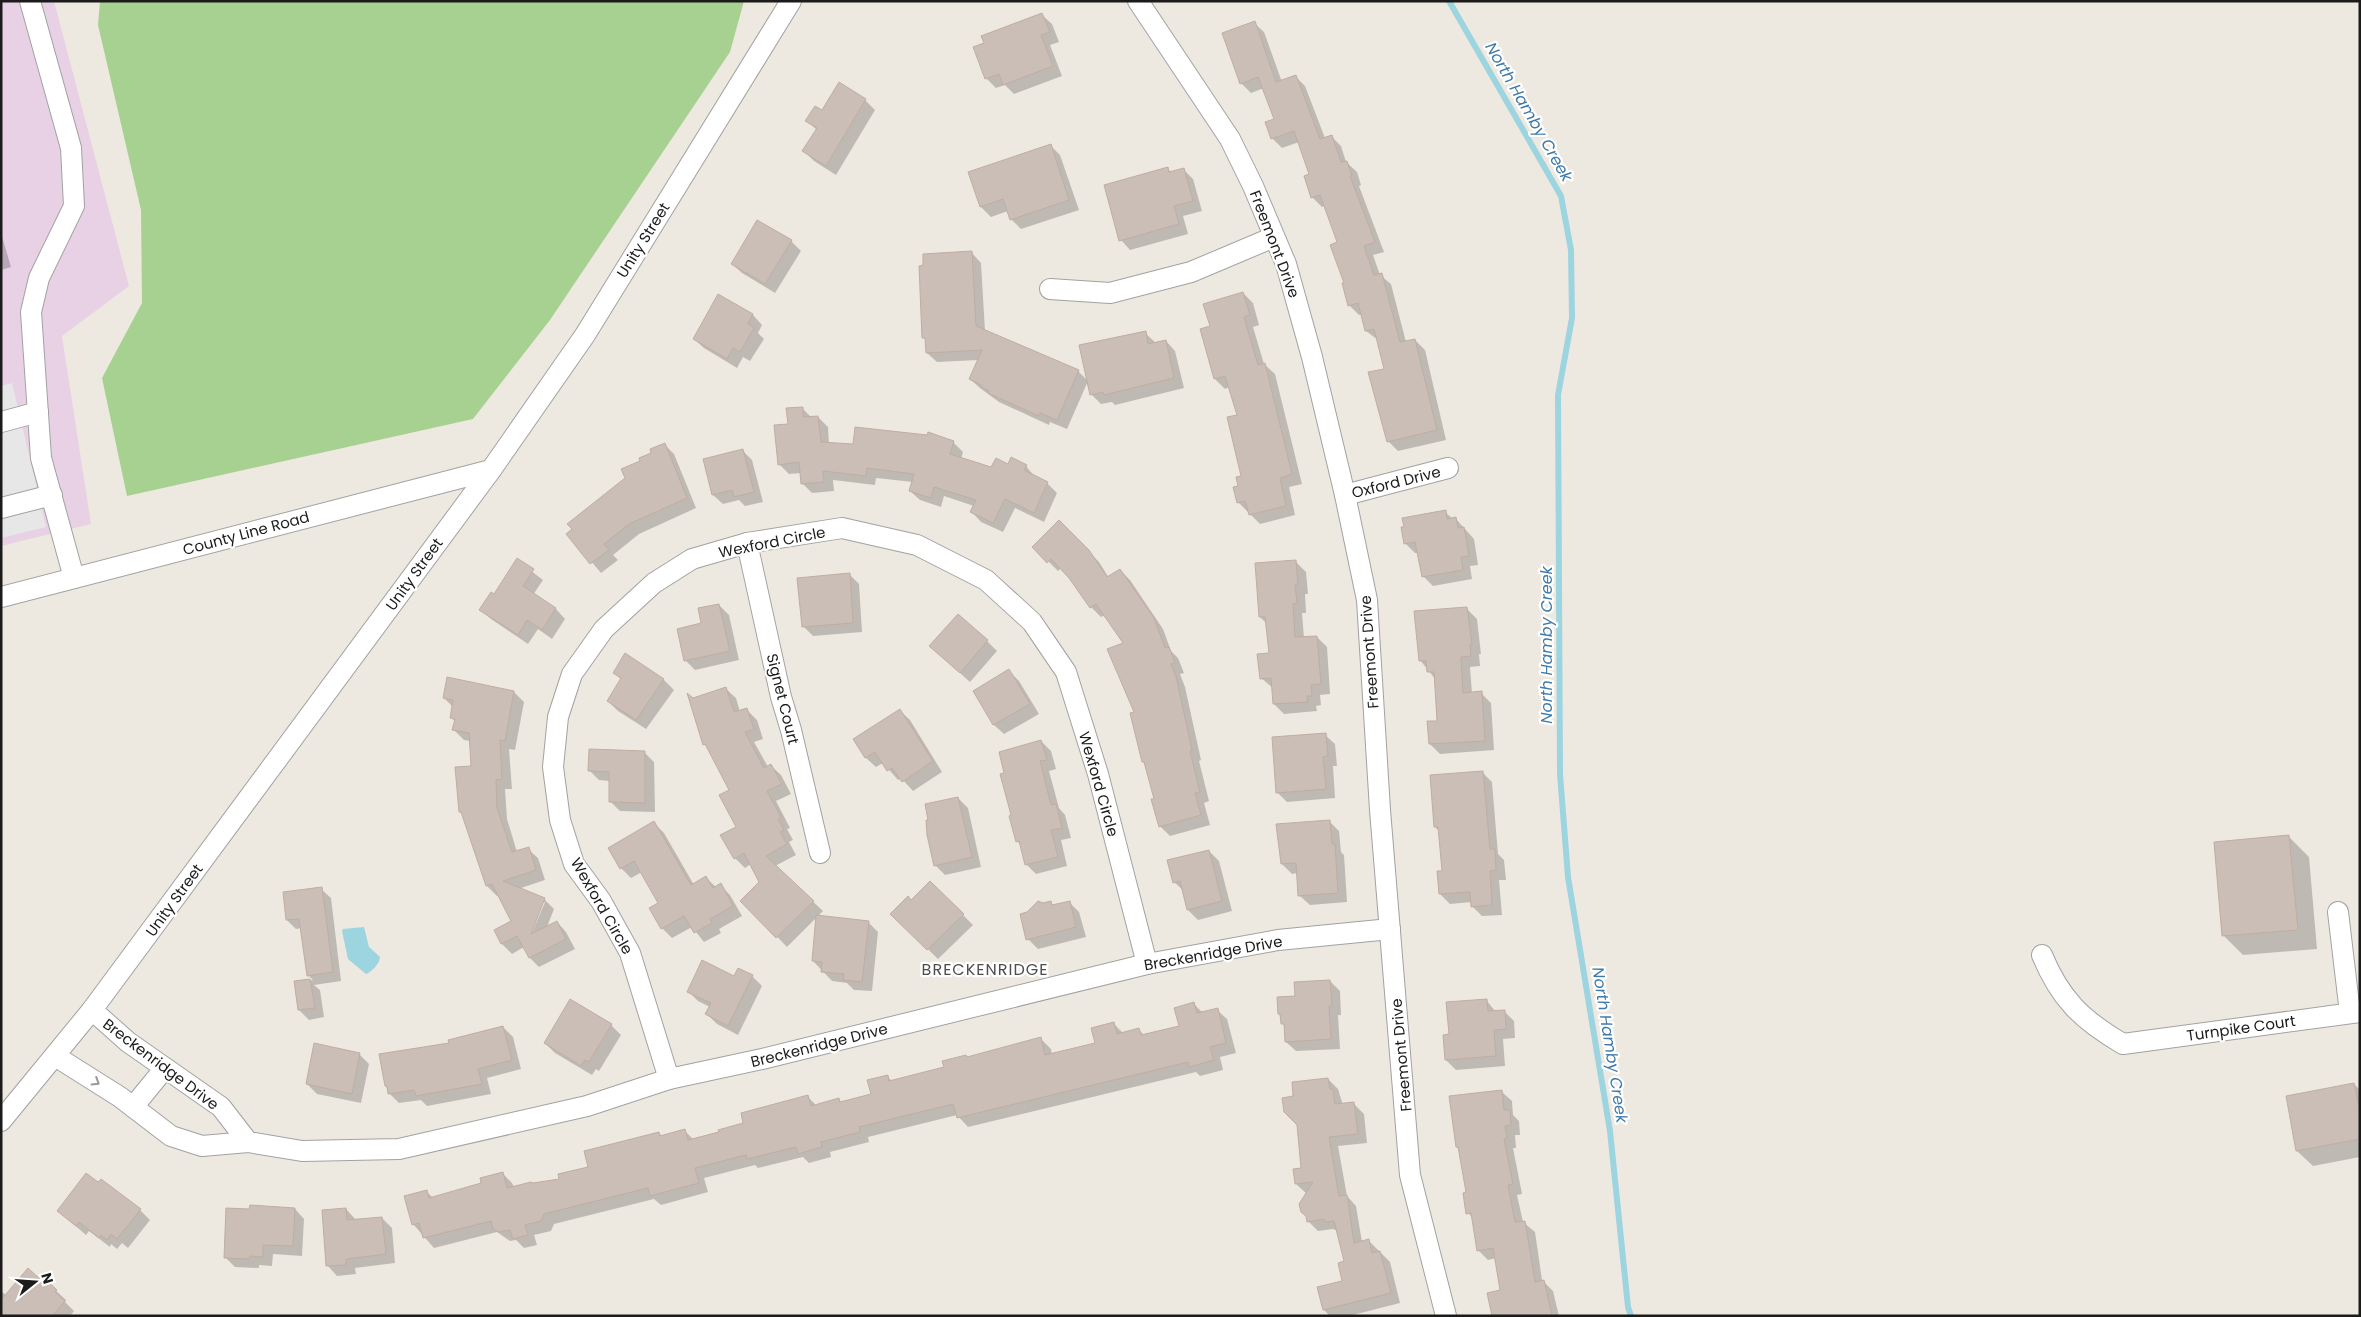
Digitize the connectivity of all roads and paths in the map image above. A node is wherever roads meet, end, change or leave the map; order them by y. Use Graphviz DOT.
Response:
graph roads {
  1 [pos="30,1"];
  2 [pos="791,1"];
  3 [pos="1138,1"];
  4 [pos="1274,237"];
  5 [pos="1050,289"];
  6 [pos="38,412"];
  7 [pos="1,422"];
  8 [pos="1448,468"];
  9 [pos="491,470"];
  10 [pos="52,495"];
  11 [pos="1345,495"];
  12 [pos="1,508"];
  13 [pos="747,544"];
  14 [pos="74,578"];
  15 [pos="1,596"];
  16 [pos="820,853"];
  17 [pos="2338,912"];
  18 [pos="1390,929"];
  19 [pos="2042,955"];
  20 [pos="1146,964"];
  21 [pos="92,1010"];
  22 [pos="2355,1012"];
  23 [pos="55,1056"];
  24 [pos="165,1068"];
  25 [pos="669,1079"];
  26 [pos="133,1107"];
  27 [pos="1,1121"];
  28 [pos="248,1142"];
  29 [pos="1446,1316"];
  1 -- 6 [label="street"];
  2 -- 9 [label="street, Unity Street"];
  3 -- 4 [label="street, Freemont Drive"];
  4 -- 5 [label="street"];
  4 -- 11 [label="street, Freemont Drive"];
  6 -- 7 [label="street"];
  6 -- 10 [label="street"];
  8 -- 11 [label="street, Oxford Drive"];
  9 -- 14 [label="street, County Line Road"];
  9 -- 21 [label="street, Unity Street"];
  10 -- 12 [label="street"];
  10 -- 14 [label="street"];
  11 -- 18 [label="street, Freemont Drive"];
  13 -- 16 [label="street, Signet Court"];
  13 -- 20 [label="street, Wexford Circle"];
  13 -- 25 [label="street, Wexford Circle"];
  14 -- 15 [label="street, County Line Road"];
  17 -- 22 [label="street"];
  18 -- 20 [label="street, Breckenridge Drive"];
  18 -- 29 [label="street, Freemont Drive"];
  19 -- 22 [label="street, Turnpike Court"];
  20 -- 25 [label="street, Breckenridge Drive"];
  21 -- 23 [label="street, Unity Street"];
  21 -- 24 [label="street, Breckenridge Drive"];
  23 -- 26 [label="street, Breckenridge Drive, one-way"];
  23 -- 27 [label="street, Unity Street"];
  24 -- 26 [label="street"];
  24 -- 28 [label="street, Breckenridge Drive"];
  25 -- 28 [label="street, Breckenridge Drive"];
  26 -- 28 [label="street, Breckenridge Drive"];
}
